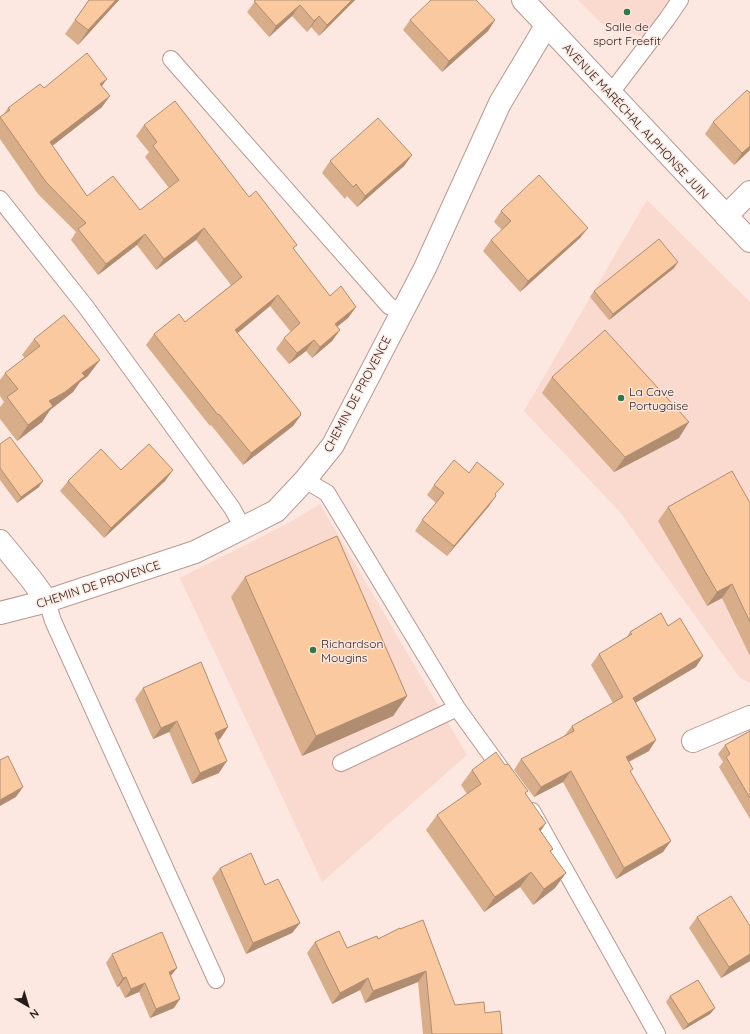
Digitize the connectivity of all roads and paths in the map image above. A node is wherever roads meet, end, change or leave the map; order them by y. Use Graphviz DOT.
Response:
graph roads {
  1 [pos="523,0"];
  2 [pos="680,0"];
  3 [pos="546,26"];
  4 [pos="171,59"];
  5 [pos="610,94"];
  6 [pos="750,192"];
  7 [pos="0,199"];
  8 [pos="726,216"];
  9 [pos="750,241"];
  10 [pos="402,312"];
  11 [pos="305,480"];
  12 [pos="243,528"];
  13 [pos="0,541"];
  14 [pos="47,601"];
  15 [pos="0,613"];
  16 [pos="458,708"];
  17 [pos="750,718"];
  18 [pos="693,741"];
  19 [pos="340,763"];
  20 [pos="511,783"];
  21 [pos="525,802"];
  22 [pos="216,980"];
  23 [pos="657,1034"];
  1 -- 3 [label="street, AVENUE MARÉCHAL ALPHONSE JUIN"];
  2 -- 5 [label="lane"];
  3 -- 5 [label="street, AVENUE MARÉCHAL ALPHONSE JUIN"];
  3 -- 10 [label="street, CHEMIN DE PROVENCE"];
  4 -- 10 [label="lane"];
  5 -- 8 [label="street, AVENUE MARÉCHAL ALPHONSE JUIN"];
  6 -- 8 [label="street"];
  7 -- 12 [label="lane"];
  8 -- 9 [label="street, AVENUE MARÉCHAL ALPHONSE JUIN"];
  10 -- 11 [label="street, CHEMIN DE PROVENCE"];
  11 -- 12 [label="street, CHEMIN DE PROVENCE"];
  11 -- 16 [label="lane"];
  12 -- 14 [label="street, CHEMIN DE PROVENCE"];
  13 -- 14 [label="street"];
  14 -- 15 [label="street, CHEMIN DE PROVENCE"];
  14 -- 22 [label="lane"];
  16 -- 19 [label="lane"];
  16 -- 20 [label="lane"];
  17 -- 18 [label="street"];
  21 -- 23 [label="lane"];
}
